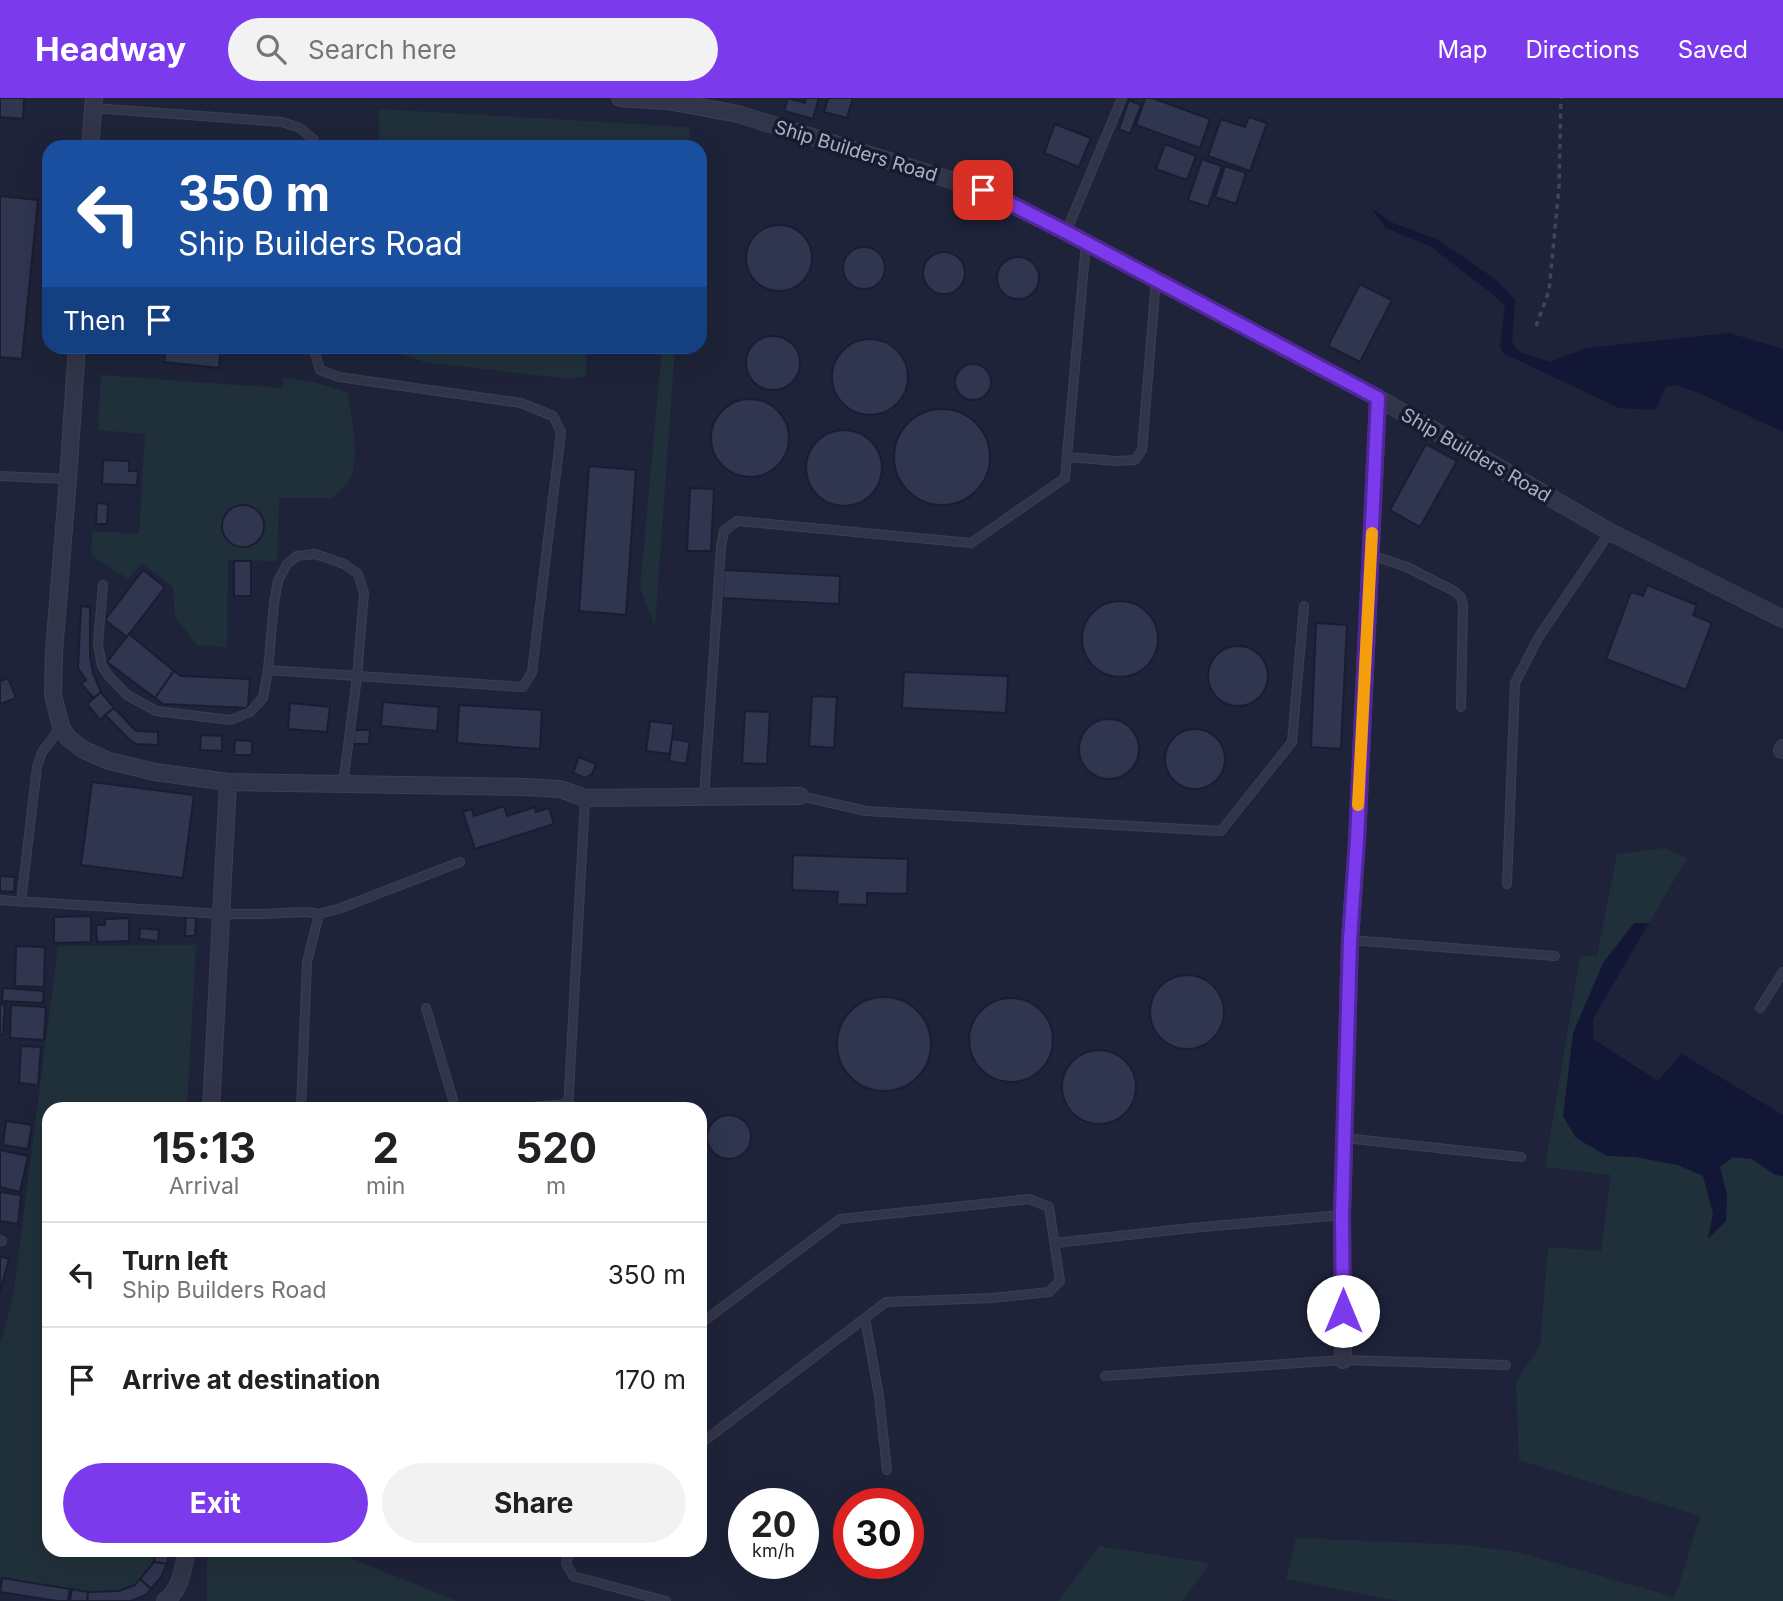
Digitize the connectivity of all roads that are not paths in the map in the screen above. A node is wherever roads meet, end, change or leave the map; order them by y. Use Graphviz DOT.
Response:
graph roads {
  1 [pos="620,98"];
  2 [pos="1122,98"];
  3 [pos="93,103"];
  4 [pos="90,140"];
  5 [pos="314,140"];
  6 [pos="1066,232"];
  7 [pos="1086,243"];
  8 [pos="1156,280"];
  9 [pos="76,354"];
  10 [pos="315,354"];
  11 [pos="1378,398"];
  12 [pos="1067,457"];
  13 [pos="0,476"];
  14 [pos="68,480"];
  15 [pos="1611,531"];
  16 [pos="1371,555"];
  17 [pos="103,584"];
  18 [pos="1304,606"];
  19 [pos="1783,619"];
  20 [pos="268,670"];
  21 [pos="357,677"];
  22 [pos="1461,707"];
  23 [pos="61,727"];
  24 [pos="228,782"];
  25 [pos="343,784"];
  26 [pos="800,796"];
  27 [pos="704,797"];
  28 [pos="585,798"];
  29 [pos="460,862"];
  30 [pos="1507,884"];
  31 [pos="0,901"];
  32 [pos="20,902"];
  33 [pos="221,914"];
  34 [pos="318,914"];
  35 [pos="1350,940"];
  36 [pos="1555,956"];
  37 [pos="1783,972"];
  38 [pos="426,1008"];
  39 [pos="1760,1008"];
  40 [pos="211,1102"];
  41 [pos="301,1102"];
  42 [pos="454,1102"];
  43 [pos="568,1102"];
  44 [pos="1345,1138"];
  45 [pos="1521,1157"];
  46 [pos="1342,1215"];
  47 [pos="1055,1243"];
  48 [pos="865,1318"];
  49 [pos="707,1319"];
  50 [pos="1343,1360"];
  51 [pos="1506,1365"];
  52 [pos="1105,1376"];
  53 [pos="707,1439"];
  54 [pos="887,1470"];
  55 [pos="186,1557"];
  56 [pos="568,1557"];
  57 [pos="168,1600"];
  58 [pos="666,1601"];
  1 -- 6 [label="street, Ship Builders Road"];
  2 -- 6 [label="lane"];
  3 -- 4 [label="street"];
  3 -- 5 [label="lane"];
  6 -- 7 [label="street, Ship Builders Road"];
  7 -- 8 [label="street, Ship Builders Road"];
  7 -- 12 [label="lane"];
  8 -- 11 [label="street, Ship Builders Road"];
  8 -- 12 [label="lane"];
  9 -- 14 [label="street"];
  10 -- 21 [label="lane"];
  11 -- 15 [label="street, Ship Builders Road"];
  11 -- 16 [label="street"];
  12 -- 27 [label="lane"];
  13 -- 14 [label="lane"];
  14 -- 23 [label="street"];
  15 -- 19 [label="street, Ship Builders Road"];
  15 -- 30 [label="lane"];
  16 -- 22 [label="lane"];
  16 -- 35 [label="street"];
  17 -- 20 [label="lane"];
  18 -- 26 [label="lane"];
  20 -- 21 [label="lane"];
  20 -- 21 [label="lane"];
  21 -- 25 [label="lane"];
  23 -- 24 [label="street"];
  23 -- 32 [label="lane"];
  24 -- 25 [label="street"];
  24 -- 33 [label="street"];
  25 -- 28 [label="street"];
  26 -- 27 [label="street"];
  27 -- 28 [label="street"];
  28 -- 43 [label="lane"];
  29 -- 34 [label="lane"];
  31 -- 32 [label="lane"];
  32 -- 33 [label="lane"];
  33 -- 34 [label="lane"];
  33 -- 40 [label="street"];
  34 -- 41 [label="lane"];
  35 -- 36 [label="lane"];
  35 -- 44 [label="street"];
  37 -- 39 [label="lane"];
  38 -- 42 [label="lane"];
  44 -- 45 [label="lane"];
  44 -- 46 [label="street"];
  46 -- 47 [label="lane"];
  46 -- 50 [label="street"];
  47 -- 48 [label="lane"];
  47 -- 49 [label="lane"];
  48 -- 53 [label="lane"];
  48 -- 54 [label="lane"];
  50 -- 51 [label="lane"];
  50 -- 52 [label="lane"];
  55 -- 57 [label="street"];
  56 -- 58 [label="lane"];
}
